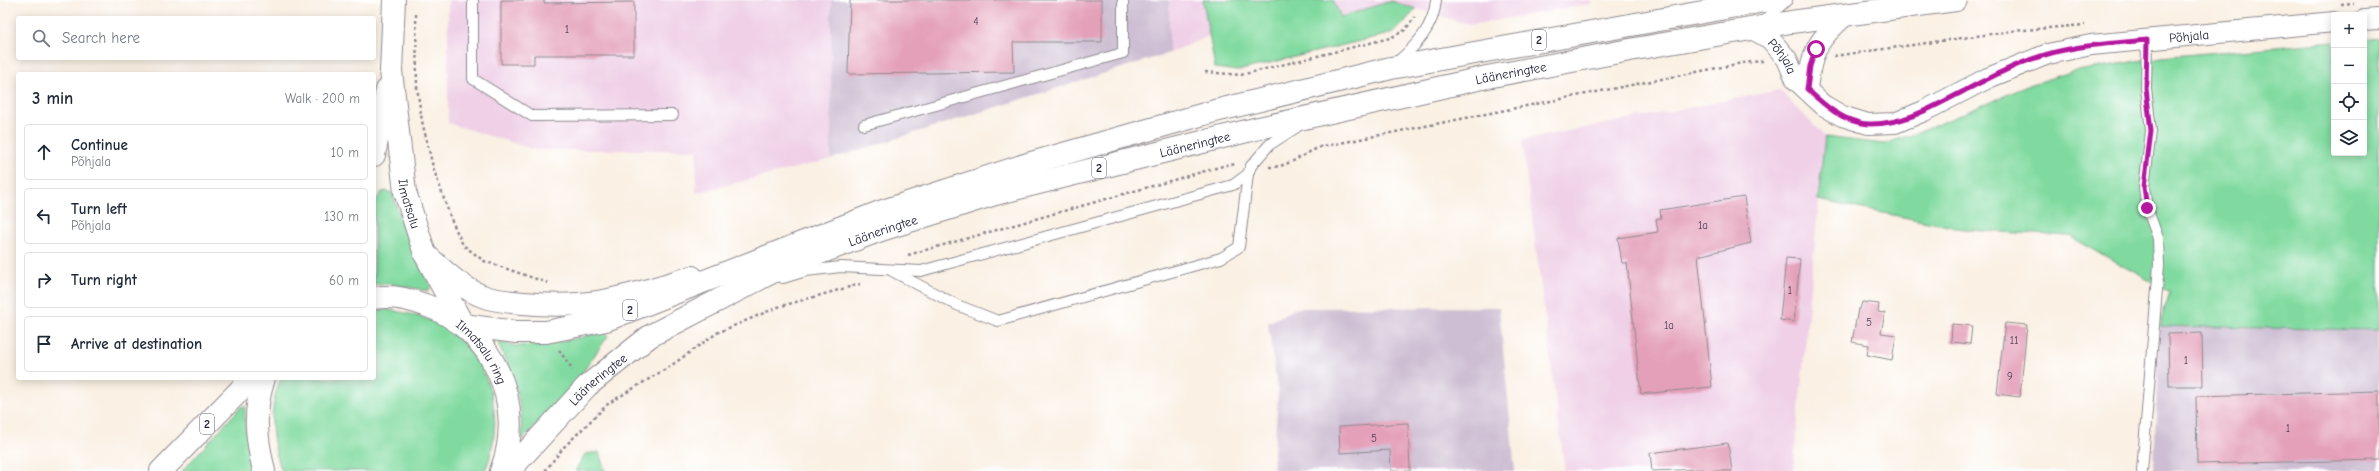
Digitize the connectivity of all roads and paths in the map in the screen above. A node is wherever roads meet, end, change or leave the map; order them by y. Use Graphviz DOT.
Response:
graph roads {
  1 [pos="394,0"];
  2 [pos="474,0"];
  3 [pos="1123,0"];
  4 [pos="1770,0"];
  5 [pos="1788,0"];
  6 [pos="1956,0"];
  7 [pos="1437,1"];
  8 [pos="2340,4"];
  9 [pos="416,8"];
  10 [pos="2360,11"];
  11 [pos="1417,14"];
  12 [pos="1846,15"];
  13 [pos="2379,19"];
  14 [pos="2331,22"];
  15 [pos="2090,24"];
  16 [pos="1752,29"];
  17 [pos="2147,40"];
  18 [pos="1812,56"];
  19 [pos="1787,59"];
  20 [pos="1391,68"];
  21 [pos="391,71"];
  22 [pos="1205,72"];
  23 [pos="1807,89"];
  24 [pos="673,115"];
  25 [pos="1319,115"];
  26 [pos="864,125"];
  27 [pos="376,145"];
  28 [pos="1249,170"];
  29 [pos="788,247"];
  30 [pos="426,254"];
  31 [pos="885,270"];
  32 [pos="729,294"];
  33 [pos="376,298"];
  34 [pos="555,306"];
  35 [pos="463,325"];
  36 [pos="556,331"];
  37 [pos="250,380"];
  38 [pos="263,380"];
  39 [pos="587,386"];
  40 [pos="609,403"];
  41 [pos="161,471"];
  42 [pos="264,471"];
  43 [pos="501,471"];
  44 [pos="509,471"];
  45 [pos="545,471"];
  46 [pos="2142,471"];
  1 -- 21 [label="main road, Ilmatsalu"];
  2 -- 24 [label="lane"];
  3 -- 26 [label="lane"];
  4 -- 20 [label="main road, Lääneringtee / 2"];
  5 -- 16 [label="lane"];
  6 -- 12 [label="main road, Lääneringtee / 2"];
  7 -- 20 [label="lane"];
  8 -- 10 [label="path"];
  9 -- 34 [label="path"];
  10 -- 13 [label="street"];
  11 -- 22 [label="path"];
  12 -- 16 [label="main road, Lääneringtee / 2"];
  12 -- 18 [label="street, Põhjala"];
  14 -- 17 [label="street, Põhjala"];
  15 -- 18 [label="path"];
  16 -- 19 [label="street, Põhjala"];
  16 -- 25 [label="main road, Lääneringtee / 2"];
  17 -- 23 [label="street, Põhjala"];
  17 -- 46 [label="lane"];
  18 -- 23 [label="street, Põhjala"];
  19 -- 23 [label="street, Põhjala"];
  19 -- 28 [label="path"];
  20 -- 29 [label="main road, Lääneringtee / 2"];
  21 -- 27 [label="main road, Ilmatsalu"];
  21 -- 30 [label="main road, Ilmatsalu"];
  25 -- 28 [label="lane"];
  25 -- 32 [label="main road, Lääneringtee / 2"];
  28 -- 31 [label="lane"];
  28 -- 31 [label="path"];
  28 -- 31 [label="lane"];
  29 -- 34 [label="main road"];
  29 -- 36 [label="main road, Lääneringtee / 2"];
  30 -- 34 [label="main road"];
  30 -- 35 [label="main road, Ilmatsalu"];
  31 -- 32 [label="lane"];
  31 -- 40 [label="path"];
  32 -- 39 [label="main road, Lääneringtee / 2"];
  33 -- 35 [label="main road, Ilmatsalu ring"];
  35 -- 36 [label="main road, Lääneringtee / 2"];
  35 -- 43 [label="main road, Ilmatsalu ring"];
  36 -- 39 [label="path"];
  37 -- 41 [label="main road, 2"];
  38 -- 42 [label="main road"];
  39 -- 40 [label="path"];
  39 -- 44 [label="main road, Lääneringtee / 2"];
  40 -- 45 [label="path"];
}
